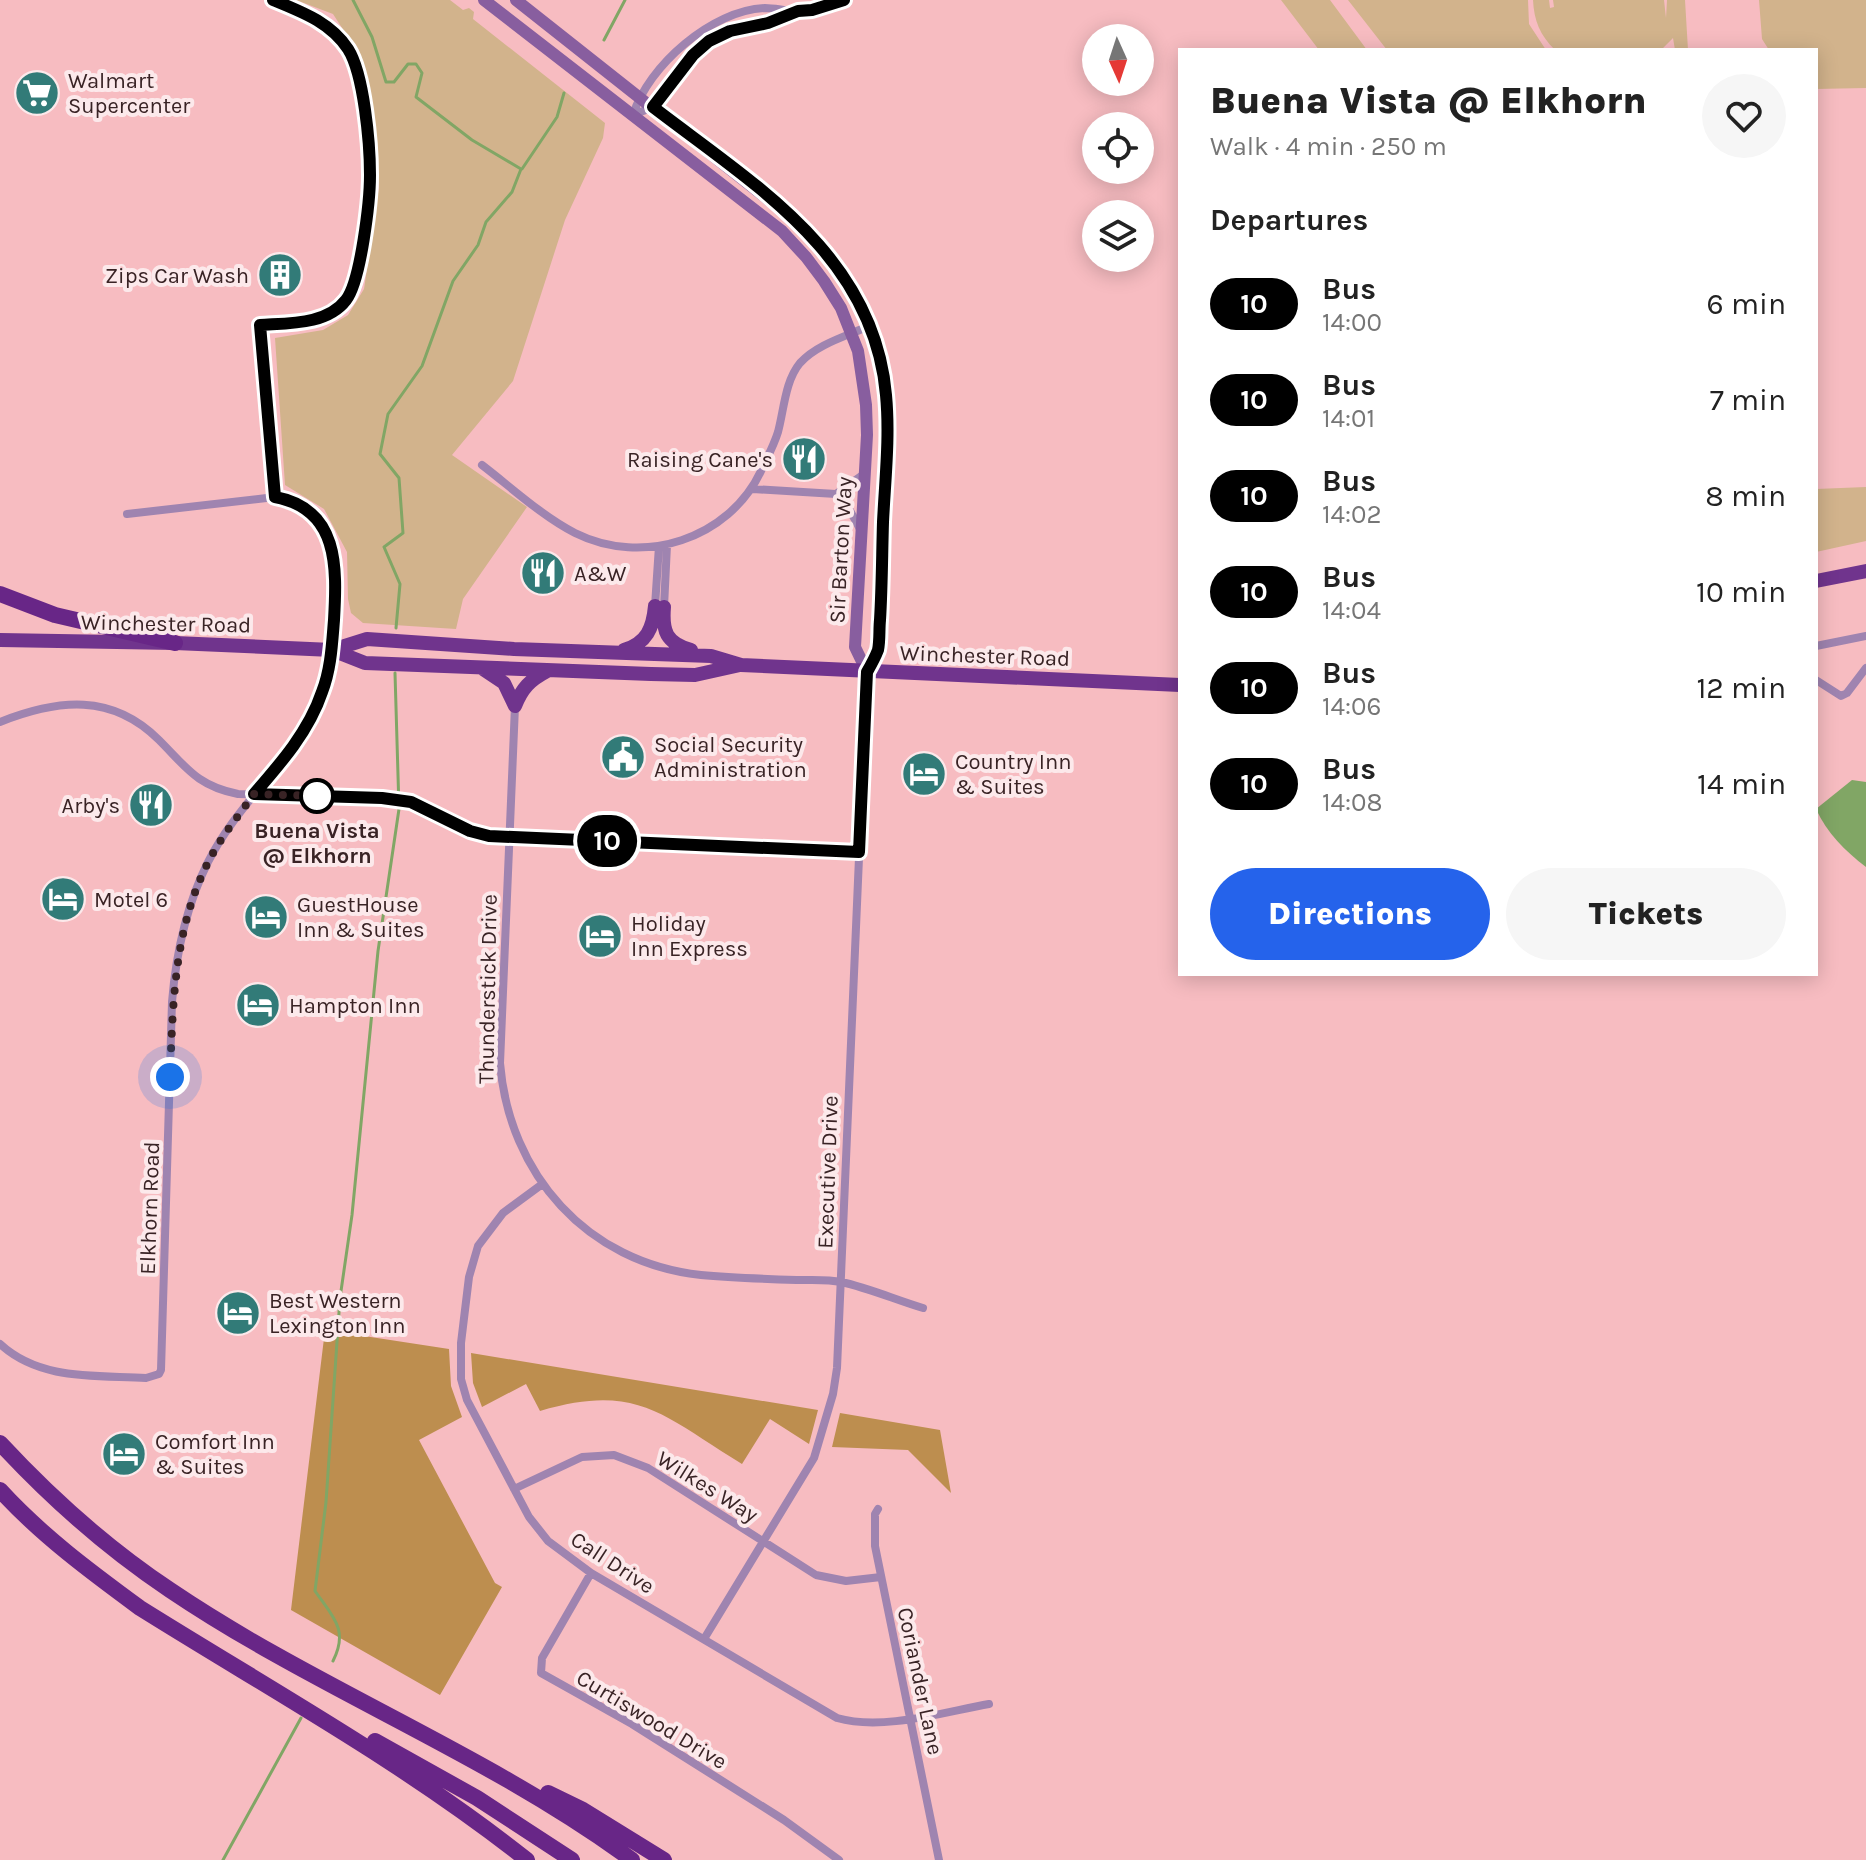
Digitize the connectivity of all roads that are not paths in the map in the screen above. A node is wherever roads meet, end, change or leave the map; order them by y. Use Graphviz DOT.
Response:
graph roads {
  1 [pos="273,0"];
  2 [pos="485,0"];
  3 [pos="516,0"];
  4 [pos="844,0"];
  5 [pos="798,11"];
  6 [pos="639,96"];
  7 [pos="653,107"];
  8 [pos="633,115"];
  9 [pos="869,326"];
  10 [pos="852,334"];
  11 [pos="482,465"];
  12 [pos="864,474"];
  13 [pos="753,489"];
  14 [pos="836,494"];
  15 [pos="275,497"];
  16 [pos="127,514"];
  17 [pos="862,532"];
  18 [pos="663,546"];
  19 [pos="1866,571"];
  20 [pos="1818,581"];
  21 [pos="0,594"];
  22 [pos="660,606"];
  23 [pos="1866,636"];
  24 [pos="0,640"];
  25 [pos="175,643"];
  26 [pos="1818,646"];
  27 [pos="332,650"];
  28 [pos="616,652"];
  29 [pos="711,656"];
  30 [pos="741,665"];
  31 [pos="478,667"];
  32 [pos="1866,668"];
  33 [pos="551,669"];
  34 [pos="867,672"];
  35 [pos="1818,681"];
  36 [pos="1178,685"];
  37 [pos="515,706"];
  38 [pos="0,722"];
  39 [pos="254,794"];
  40 [pos="509,837"];
  41 [pos="859,852"];
  42 [pos="541,1185"];
  43 [pos="840,1282"];
  44 [pos="923,1308"];
  45 [pos="0,1344"];
  46 [pos="0,1443"];
  47 [pos="514,1489"];
  48 [pos="0,1490"];
  49 [pos="878,1509"];
  50 [pos="762,1541"];
  51 [pos="591,1573"];
  52 [pos="881,1577"];
  53 [pos="704,1639"];
  54 [pos="330,1683"];
  55 [pos="264,1684"];
  56 [pos="989,1704"];
  57 [pos="912,1718"];
  58 [pos="527,1860"];
  59 [pos="572,1860"];
  60 [pos="632,1860"];
  61 [pos="664,1860"];
  62 [pos="839,1860"];
  63 [pos="939,1860"];
  1 -- 15 [label="street"];
  2 -- 8 [label="main road, Sir Barton Way"];
  3 -- 6 [label="main road, Sir Barton Way"];
  4 -- 5 [label="street"];
  5 -- 6 [label="street"];
  5 -- 7 [label="street"];
  6 -- 7 [label="main road, Sir Barton Way"];
  6 -- 8 [label="street"];
  7 -- 8 [label="street"];
  7 -- 9 [label="main road, Sir Barton Way"];
  8 -- 10 [label="main road, Sir Barton Way"];
  9 -- 10 [label="street"];
  9 -- 34 [label="main road, Sir Barton Way"];
  10 -- 12 [label="main road, Sir Barton Way"];
  10 -- 13 [label="street"];
  11 -- 18 [label="street"];
  12 -- 14 [label="street"];
  12 -- 17 [label="main road, Sir Barton Way"];
  13 -- 14 [label="street"];
  13 -- 18 [label="street"];
  14 -- 17 [label="street"];
  15 -- 16 [label="street, Elkhorn Road"];
  15 -- 27 [label="street, Elkhorn Road"];
  17 -- 34 [label="main road, Sir Barton Way"];
  18 -- 22 [label="street"];
  19 -- 20 [label="highway"];
  21 -- 25 [label="highway"];
  22 -- 28 [label="highway"];
  22 -- 29 [label="highway"];
  23 -- 26 [label="street"];
  24 -- 25 [label="highway, Winchester Road"];
  25 -- 27 [label="highway, Winchester Road"];
  27 -- 28 [label="highway, Winchester Road"];
  27 -- 31 [label="highway, Winchester Road"];
  27 -- 39 [label="street, Elkhorn Road"];
  28 -- 29 [label="highway, Winchester Road"];
  29 -- 30 [label="highway, Winchester Road"];
  30 -- 33 [label="highway, Winchester Road"];
  30 -- 34 [label="highway, Winchester Road"];
  31 -- 33 [label="highway, Winchester Road"];
  31 -- 37 [label="highway"];
  32 -- 35 [label="street"];
  33 -- 37 [label="highway"];
  34 -- 36 [label="highway, Winchester Road"];
  34 -- 41 [label="street, Executive Drive"];
  37 -- 40 [label="street, Thunderstick Drive"];
  38 -- 39 [label="street"];
  39 -- 40 [label="street"];
  39 -- 45 [label="street, Elkhorn Road"];
  40 -- 41 [label="street"];
  40 -- 42 [label="street, Thunderstick Drive"];
  41 -- 43 [label="street, Executive Drive"];
  42 -- 43 [label="street, Thunderstick Drive"];
  42 -- 47 [label="street, Call Drive"];
  43 -- 44 [label="street, Thunderstick Drive"];
  43 -- 50 [label="street, Executive Drive"];
  46 -- 54 [label="highway"];
  47 -- 50 [label="street, Wilkes Way"];
  47 -- 51 [label="street, Call Drive"];
  48 -- 55 [label="highway"];
  49 -- 52 [label="street, Coriander Lane"];
  50 -- 52 [label="street, Wilkes Way"];
  50 -- 53 [label="street, Executive Drive"];
  51 -- 53 [label="street, Call Drive"];
  51 -- 62 [label="street, Curtiswood Drive"];
  52 -- 57 [label="street, Coriander Lane"];
  53 -- 57 [label="street, Call Drive"];
  54 -- 60 [label="highway"];
  54 -- 61 [label="highway"];
  55 -- 58 [label="highway"];
  55 -- 59 [label="highway"];
  56 -- 57 [label="street, Call Drive"];
  57 -- 63 [label="street, Coriander Lane"];
}
